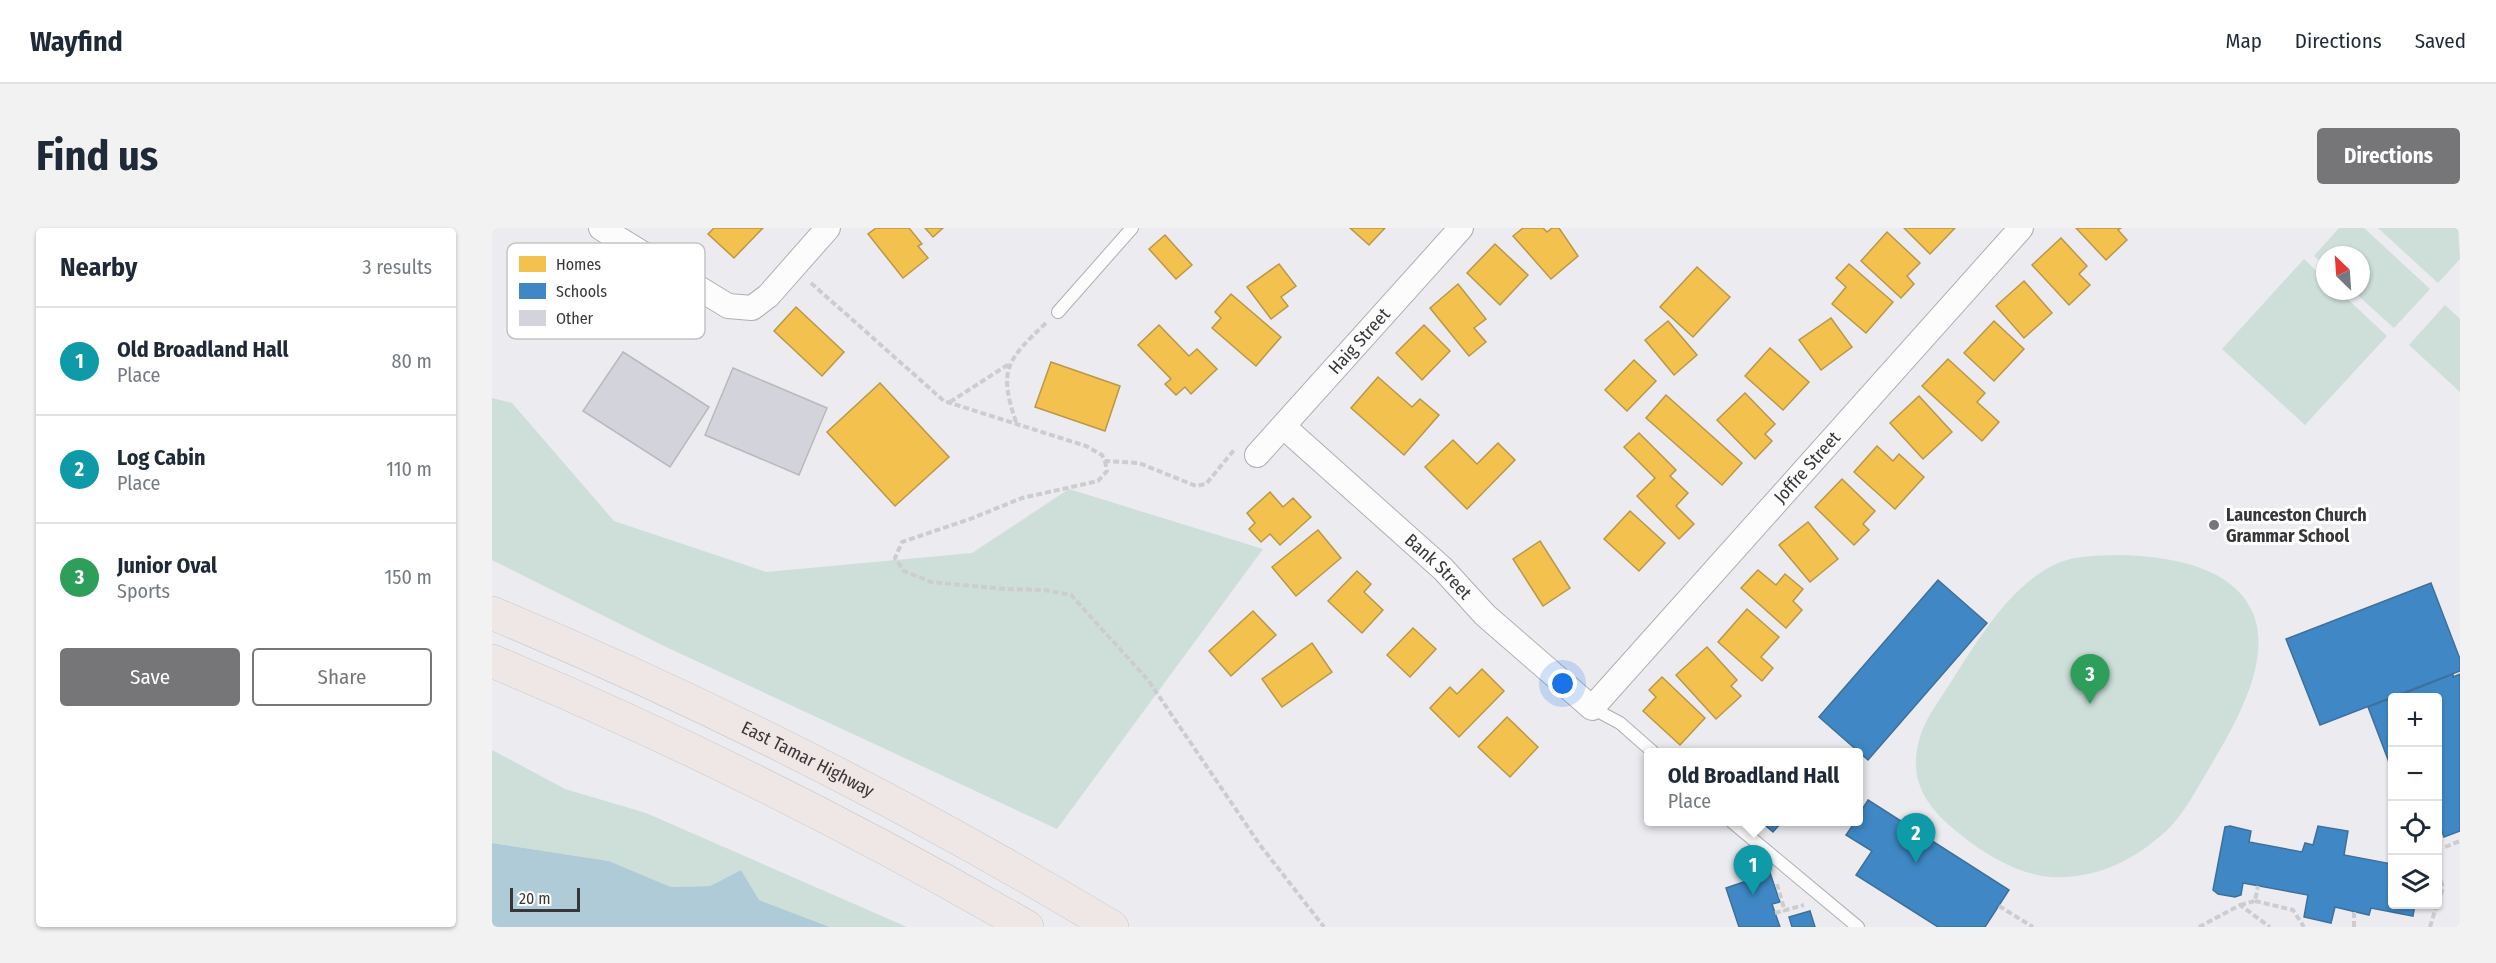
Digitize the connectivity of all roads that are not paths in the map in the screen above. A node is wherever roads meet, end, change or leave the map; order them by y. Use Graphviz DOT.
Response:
graph roads {
  1 [pos="601,228"];
  2 [pos="828,228"];
  3 [pos="1132,228"];
  4 [pos="1461,228"];
  5 [pos="2021,228"];
  6 [pos="625,243"];
  7 [pos="705,292"];
  8 [pos="1058,312"];
  9 [pos="1284,427"];
  10 [pos="1249,448"];
  11 [pos="492,613"];
  12 [pos="492,661"];
  13 [pos="1592,708"];
  14 [pos="1648,748"];
  15 [pos="1737,826"];
  16 [pos="1027,927"];
  17 [pos="1112,927"];
  18 [pos="1858,927"];
  1 -- 6 [label="street"];
  2 -- 7 [label="street"];
  3 -- 8 [label="lane"];
  4 -- 9 [label="street, Haig Street"];
  5 -- 13 [label="street, Joffre Street"];
  9 -- 10 [label="street, Haig Street"];
  9 -- 13 [label="street, Bank Street"];
  11 -- 17 [label="highway, East Tamar Highway"];
  12 -- 16 [label="highway"];
  13 -- 14 [label="lane"];
  15 -- 18 [label="lane"];
}
